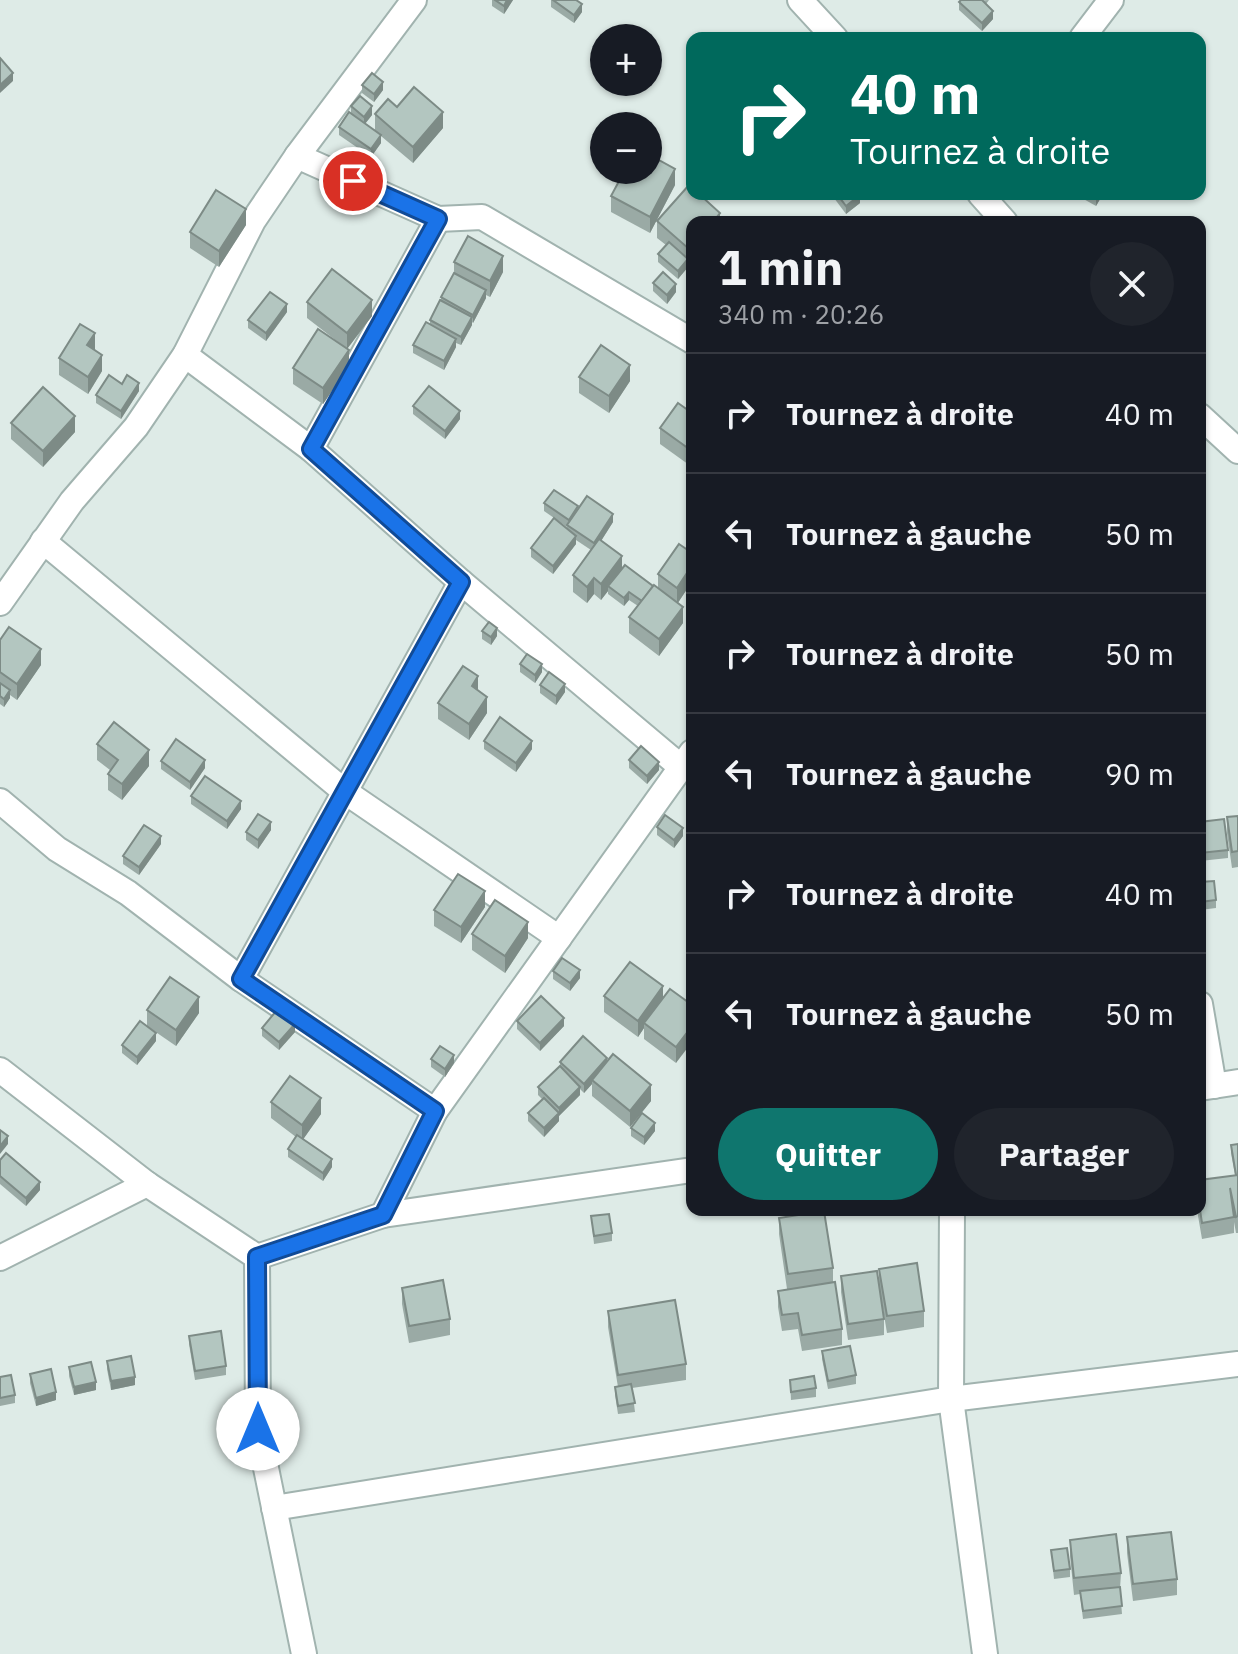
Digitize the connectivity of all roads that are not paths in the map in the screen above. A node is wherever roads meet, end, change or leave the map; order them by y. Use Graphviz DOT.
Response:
graph roads {
  1 [pos="414,0"];
  2 [pos="800,0"];
  3 [pos="1111,0"];
  4 [pos="829,32"];
  5 [pos="1087,32"];
  6 [pos="297,156"];
  7 [pos="985,200"];
  8 [pos="1000,216"];
  9 [pos="438,219"];
  10 [pos="686,337"];
  11 [pos="185,355"];
  12 [pos="1206,422"];
  13 [pos="311,449"];
  14 [pos="1238,451"];
  15 [pos="43,541"];
  16 [pos="461,582"];
  17 [pos="0,603"];
  18 [pos="686,760"];
  19 [pos="344,791"];
  20 [pos="0,801"];
  21 [pos="559,938"];
  22 [pos="241,979"];
  23 [pos="1206,1033"];
  24 [pos="0,1070"];
  25 [pos="1217,1085"];
  26 [pos="435,1111"];
  27 [pos="686,1171"];
  28 [pos="147,1184"];
  29 [pos="383,1215"];
  30 [pos="952,1216"];
  31 [pos="257,1257"];
  32 [pos="0,1258"];
  33 [pos="1238,1364"];
  34 [pos="951,1399"];
  35 [pos="274,1508"];
  36 [pos="304,1654"];
  37 [pos="985,1654"];
  1 -- 6 [label="street"];
  2 -- 4 [label="street"];
  3 -- 5 [label="street"];
  6 -- 9 [label="street"];
  6 -- 11 [label="street"];
  7 -- 8 [label="street"];
  9 -- 10 [label="street"];
  9 -- 13 [label="street"];
  11 -- 13 [label="street"];
  11 -- 15 [label="street"];
  12 -- 14 [label="street"];
  13 -- 16 [label="street"];
  15 -- 17 [label="street"];
  15 -- 19 [label="street"];
  16 -- 18 [label="street"];
  16 -- 19 [label="street"];
  18 -- 21 [label="street"];
  19 -- 21 [label="street"];
  19 -- 22 [label="street"];
  20 -- 22 [label="street"];
  21 -- 26 [label="street"];
  22 -- 26 [label="street"];
  23 -- 25 [label="street"];
  24 -- 28 [label="street"];
  26 -- 29 [label="street"];
  27 -- 29 [label="street"];
  28 -- 31 [label="street"];
  28 -- 32 [label="street"];
  29 -- 31 [label="street"];
  30 -- 34 [label="street"];
  31 -- 35 [label="street"];
  33 -- 34 [label="street"];
  34 -- 35 [label="street"];
  34 -- 37 [label="street"];
  35 -- 36 [label="street"];
}
